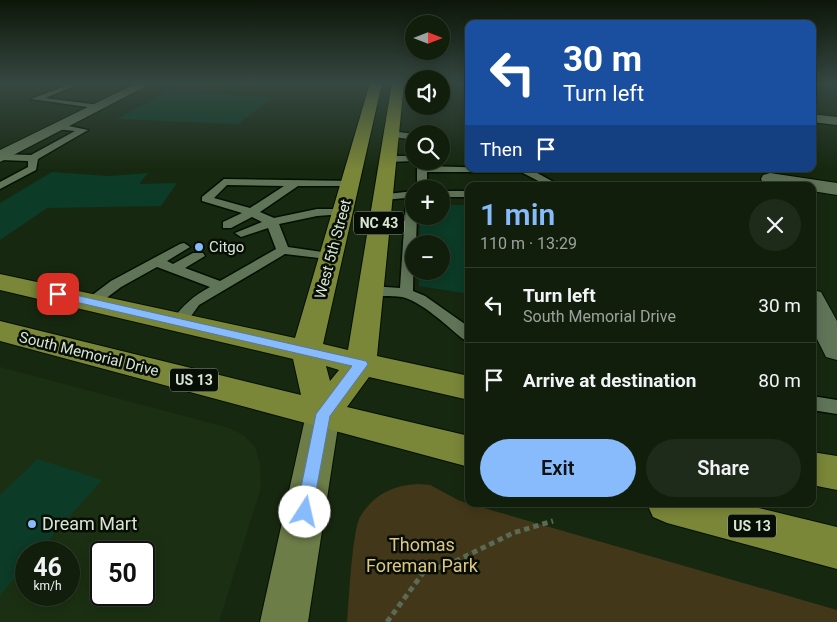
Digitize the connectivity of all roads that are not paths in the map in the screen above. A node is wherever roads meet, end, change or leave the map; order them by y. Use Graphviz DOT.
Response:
graph roads {
  1 [pos="89,112"];
  2 [pos="368,112"];
  3 [pos="394,112"];
  4 [pos="816,118"];
  5 [pos="837,121"];
  6 [pos="59,127"];
  7 [pos="391,134"];
  8 [pos="405,136"];
  9 [pos="27,144"];
  10 [pos="56,146"];
  11 [pos="0,157"];
  12 [pos="33,158"];
  13 [pos="387,159"];
  14 [pos="405,160"];
  15 [pos="450,166"];
  16 [pos="465,167"];
  17 [pos="529,172"];
  18 [pos="770,178"];
  19 [pos="548,182"];
  20 [pos="794,182"];
  21 [pos="295,183"];
  22 [pos="350,183"];
  23 [pos="0,186"];
  24 [pos="816,186"];
  25 [pos="837,189"];
  26 [pos="405,194"];
  27 [pos="450,194"];
  28 [pos="465,194"];
  29 [pos="383,197"];
  30 [pos="343,211"];
  31 [pos="252,212"];
  32 [pos="272,222"];
  33 [pos="227,225"];
  34 [pos="379,225"];
  35 [pos="405,225"];
  36 [pos="410,225"];
  37 [pos="241,233"];
  38 [pos="184,247"];
  39 [pos="283,250"];
  40 [pos="198,256"];
  41 [pos="331,257"];
  42 [pos="157,262"];
  43 [pos="175,268"];
  44 [pos="0,282"];
  45 [pos="220,286"];
  46 [pos="370,290"];
  47 [pos="405,293"];
  48 [pos="92,302"];
  49 [pos="816,306"];
  50 [pos="179,322"];
  51 [pos="0,331"];
  52 [pos="465,332"];
  53 [pos="837,350"];
  54 [pos="306,351"];
  55 [pos="361,364"];
  56 [pos="465,387"];
  57 [pos="816,404"];
  58 [pos="837,407"];
  59 [pos="323,414"];
  60 [pos="465,451"];
  61 [pos="816,469"];
  62 [pos="837,473"];
  63 [pos="679,507"];
  64 [pos="837,548"];
  65 [pos="284,622"];
  1 -- 6 [label="street"];
  2 -- 22 [label="main road, West 5th Street / NC 43"];
  3 -- 7 [label="main road, NC 43"];
  4 -- 5 [label="street"];
  6 -- 9 [label="street"];
  6 -- 10 [label="lane"];
  7 -- 8 [label="lane"];
  7 -- 13 [label="main road, NC 43"];
  9 -- 10 [label="lane"];
  9 -- 11 [label="street"];
  10 -- 12 [label="lane"];
  11 -- 12 [label="lane"];
  12 -- 23 [label="lane"];
  13 -- 14 [label="lane"];
  13 -- 29 [label="main road, NC 43"];
  15 -- 16 [label="lane"];
  17 -- 19 [label="lane"];
  18 -- 20 [label="street"];
  21 -- 22 [label="lane"];
  21 -- 31 [label="lane"];
  21 -- 31 [label="lane"];
  22 -- 30 [label="main road, West 5th Street / NC 43"];
  24 -- 25 [label="street"];
  26 -- 29 [label="lane"];
  27 -- 28 [label="lane"];
  29 -- 34 [label="main road, NC 43"];
  30 -- 32 [label="lane"];
  30 -- 41 [label="main road, West 5th Street / NC 43"];
  31 -- 32 [label="lane"];
  31 -- 33 [label="lane"];
  32 -- 37 [label="lane"];
  32 -- 39 [label="lane"];
  34 -- 35 [label="lane"];
  34 -- 46 [label="main road, NC 43"];
  36 -- 47 [label="lane"];
  38 -- 42 [label="lane"];
  39 -- 41 [label="lane"];
  39 -- 45 [label="lane"];
  40 -- 43 [label="lane"];
  41 -- 54 [label="main road, West 5th Street / NC 43"];
  42 -- 43 [label="lane"];
  42 -- 48 [label="lane"];
  43 -- 45 [label="lane"];
  44 -- 48 [label="main road"];
  45 -- 50 [label="lane"];
  46 -- 47 [label="lane"];
  46 -- 55 [label="main road, NC 43"];
  47 -- 52 [label="lane"];
  48 -- 50 [label="main road"];
  49 -- 53 [label="street"];
  50 -- 54 [label="main road"];
  51 -- 59 [label="main road, South Memorial Drive / US 13"];
  54 -- 55 [label="main road"];
  54 -- 59 [label="main road, West 5th Street"];
  55 -- 56 [label="main road"];
  55 -- 59 [label="main road, West 5th Street"];
  57 -- 58 [label="lane"];
  59 -- 60 [label="main road, South Memorial Drive / US 13"];
  59 -- 65 [label="main road, West 5th Street"];
  61 -- 62 [label="main road"];
  63 -- 64 [label="main road, US 13"];
}
